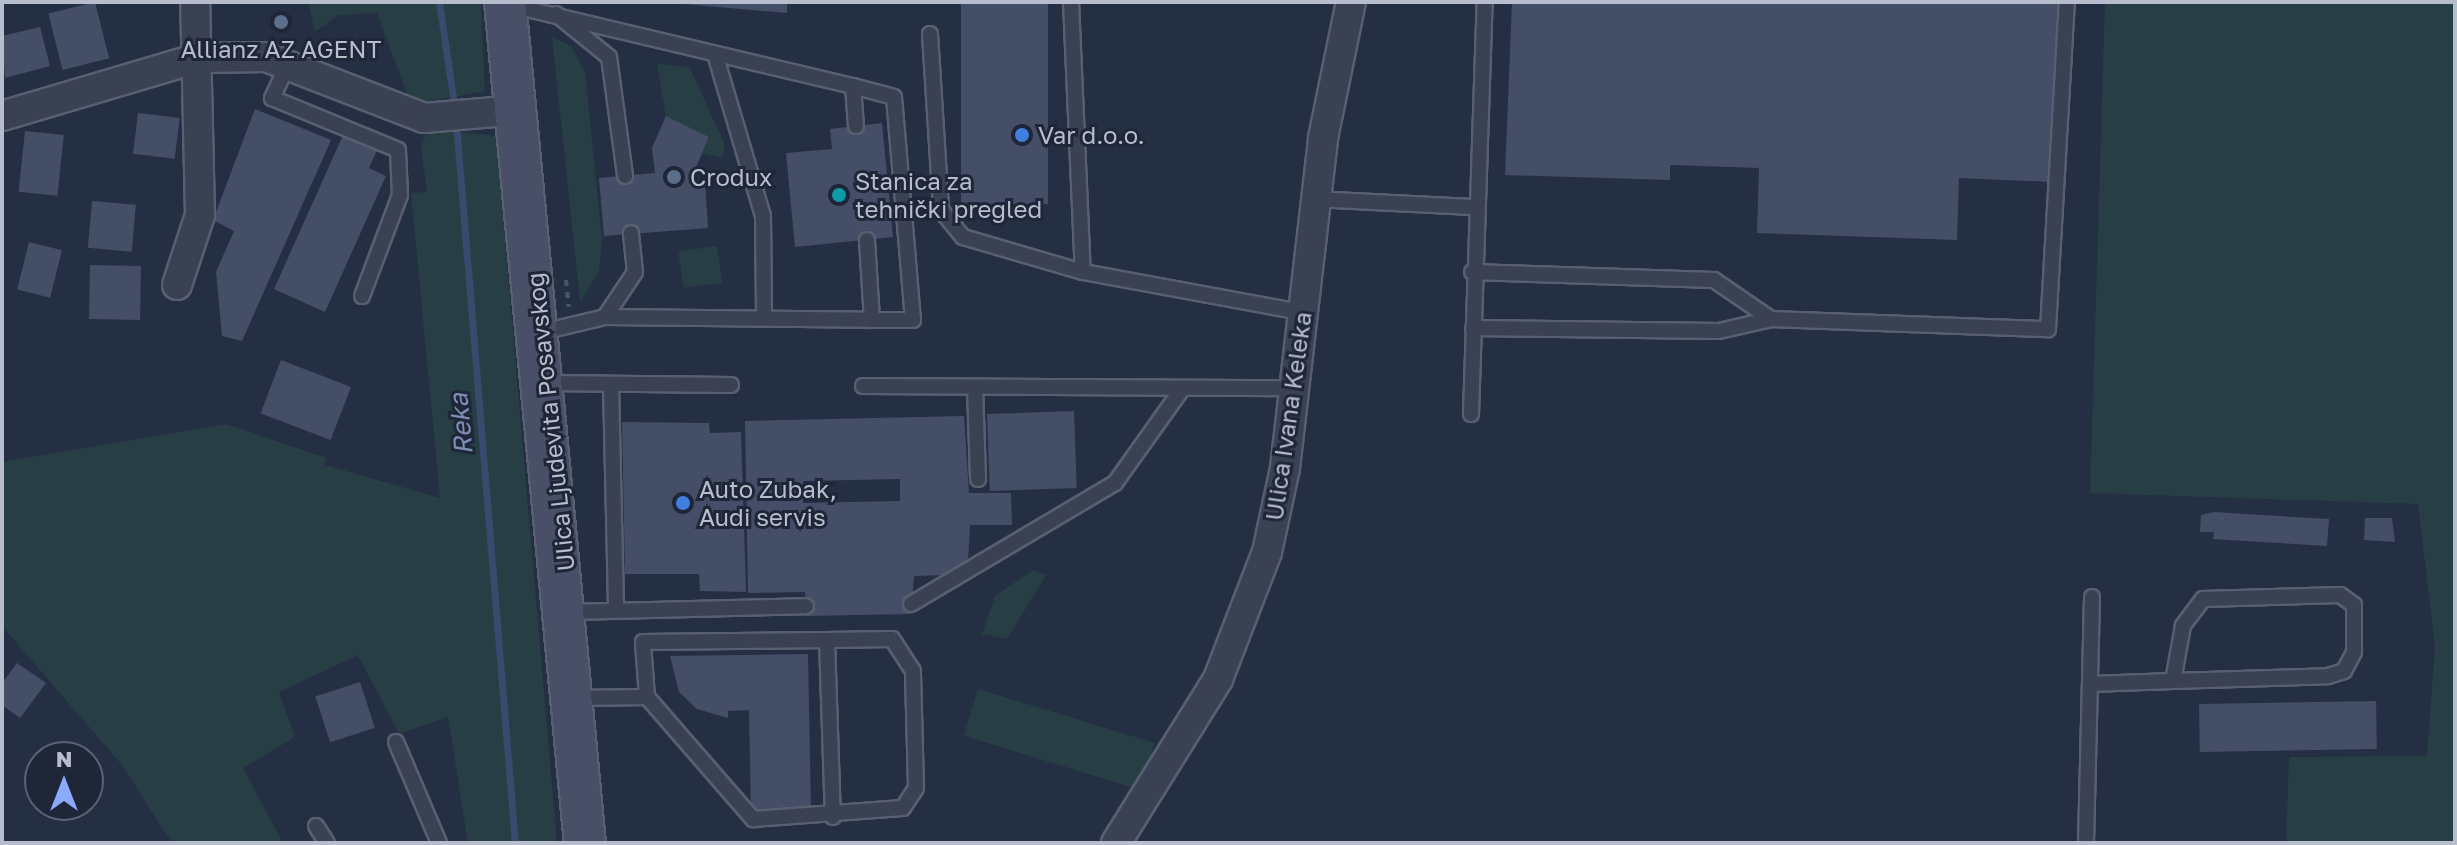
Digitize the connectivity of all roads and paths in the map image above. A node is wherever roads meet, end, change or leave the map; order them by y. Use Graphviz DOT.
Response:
graph roads {
  1 [pos="195,2"];
  2 [pos="1071,2"];
  3 [pos="1351,2"];
  4 [pos="1485,2"];
  5 [pos="2067,2"];
  6 [pos="505,3"];
  7 [pos="550,9"];
  8 [pos="930,34"];
  9 [pos="715,54"];
  10 [pos="198,58"];
  11 [pos="288,64"];
  12 [pos="853,86"];
  13 [pos="503,111"];
  14 [pos="2,116"];
  15 [pos="856,126"];
  16 [pos="625,176"];
  17 [pos="1316,199"];
  18 [pos="1475,207"];
  19 [pos="631,233"];
  20 [pos="867,240"];
  21 [pos="1083,272"];
  22 [pos="1472,272"];
  23 [pos="177,285"];
  24 [pos="362,296"];
  25 [pos="1302,312"];
  26 [pos="605,317"];
  27 [pos="764,317"];
  28 [pos="1771,319"];
  29 [pos="872,320"];
  30 [pos="1473,328"];
  31 [pos="542,332"];
  32 [pos="546,383"];
  33 [pos="611,385"];
  34 [pos="731,385"];
  35 [pos="863,386"];
  36 [pos="975,387"];
  37 [pos="1295,388"];
  38 [pos="1182,389"];
  39 [pos="1471,414"];
  40 [pos="978,479"];
  41 [pos="2092,597"];
  42 [pos="911,604"];
  43 [pos="806,606"];
  44 [pos="616,609"];
  45 [pos="568,612"];
  46 [pos="827,640"];
  47 [pos="2173,681"];
  48 [pos="2090,684"];
  49 [pos="647,697"];
  50 [pos="575,698"];
  51 [pos="396,742"];
  52 [pos="833,817"];
  53 [pos="316,826"];
  54 [pos="327,843"];
  55 [pos="439,843"];
  56 [pos="585,843"];
  57 [pos="1116,843"];
  58 [pos="2086,843"];
  1 -- 10 [label="street"];
  2 -- 21 [label="lane"];
  3 -- 17 [label="street, Ulica Ivana Keleka"];
  4 -- 18 [label="lane"];
  5 -- 28 [label="lane"];
  6 -- 7 [label="lane"];
  6 -- 13 [label="main road, Ulica Ljudevita Posavskog"];
  7 -- 9 [label="lane"];
  7 -- 16 [label="lane"];
  8 -- 21 [label="lane"];
  9 -- 12 [label="lane"];
  9 -- 27 [label="lane"];
  10 -- 11 [label="street"];
  10 -- 14 [label="street"];
  10 -- 23 [label="street"];
  11 -- 13 [label="street"];
  11 -- 24 [label="lane"];
  12 -- 15 [label="lane"];
  12 -- 29 [label="lane"];
  13 -- 31 [label="main road, Ulica Ljudevita Posavskog"];
  17 -- 18 [label="lane"];
  17 -- 25 [label="street, Ulica Ivana Keleka"];
  18 -- 22 [label="lane"];
  19 -- 26 [label="lane"];
  20 -- 29 [label="lane"];
  21 -- 25 [label="lane"];
  22 -- 28 [label="lane"];
  22 -- 30 [label="lane"];
  25 -- 37 [label="street, Ulica Ivana Keleka"];
  26 -- 27 [label="lane"];
  26 -- 31 [label="lane"];
  27 -- 29 [label="lane"];
  28 -- 30 [label="lane"];
  30 -- 39 [label="lane"];
  31 -- 32 [label="main road, Ulica Ljudevita Posavskog"];
  32 -- 33 [label="lane"];
  32 -- 45 [label="main road, Ulica Ljudevita Posavskog"];
  33 -- 34 [label="lane"];
  33 -- 44 [label="lane"];
  35 -- 36 [label="lane"];
  36 -- 38 [label="lane"];
  36 -- 40 [label="lane"];
  37 -- 38 [label="lane"];
  37 -- 57 [label="street, Ulica Ivana Keleka"];
  38 -- 42 [label="lane"];
  41 -- 48 [label="lane"];
  43 -- 44 [label="lane"];
  44 -- 45 [label="lane"];
  45 -- 50 [label="main road, Ulica Ljudevita Posavskog"];
  46 -- 49 [label="lane"];
  46 -- 52 [label="lane"];
  46 -- 52 [label="lane"];
  47 -- 47 [label="lane"];
  47 -- 48 [label="lane"];
  48 -- 58 [label="lane"];
  49 -- 50 [label="lane"];
  49 -- 52 [label="lane"];
  50 -- 56 [label="main road, Ulica Ljudevita Posavskog"];
  51 -- 55 [label="lane"];
  53 -- 54 [label="lane"];
}
